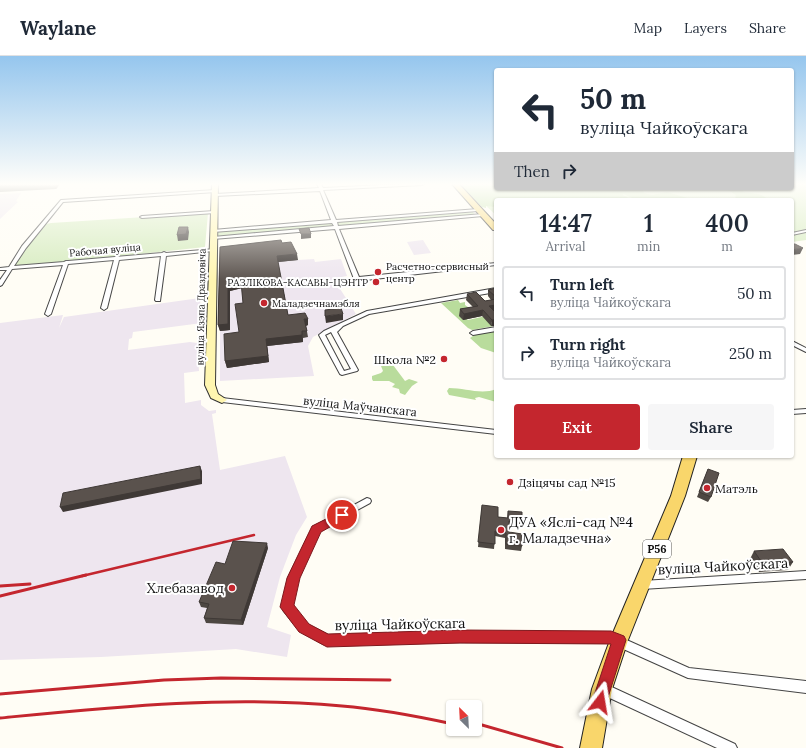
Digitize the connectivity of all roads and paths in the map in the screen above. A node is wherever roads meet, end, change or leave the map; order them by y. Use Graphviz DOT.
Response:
graph roads {
  1 [pos="49,216"];
  2 [pos="152,216"];
  3 [pos="214,216"];
  4 [pos="331,216"];
  5 [pos="417,216"];
  6 [pos="439,216"];
  7 [pos="485,216"];
  8 [pos="142,217"];
  9 [pos="333,222"];
  10 [pos="494,226"];
  11 [pos="336,227"];
  12 [pos="806,231"];
  13 [pos="794,234"];
  14 [pos="213,235"];
  15 [pos="213,250"];
  16 [pos="164,254"];
  17 [pos="117,258"];
  18 [pos="66,262"];
  19 [pos="494,264"];
  20 [pos="9,268"];
  21 [pos="0,269"];
  22 [pos="0,284"];
  23 [pos="494,290"];
  24 [pos="158,300"];
  25 [pos="104,308"];
  26 [pos="48,314"];
  27 [pos="341,325"];
  28 [pos="494,329"];
  29 [pos="473,333"];
  30 [pos="794,344"];
  31 [pos="806,350"];
  32 [pos="222,400"];
  33 [pos="806,411"];
  34 [pos="794,412"];
  35 [pos="494,432"];
  36 [pos="689,458"];
  37 [pos="366,501"];
  38 [pos="806,575"];
  39 [pos="642,585"];
  40 [pos="619,640"];
  41 [pos="806,687"];
  42 [pos="602,689"];
  43 [pos="591,748"];
  44 [pos="731,748"];
  1 -- 20 [label="street"];
  2 -- 8 [label="street"];
  3 -- 14 [label="street, вуліца Язэпа Драздовіча"];
  4 -- 9 [label="street"];
  5 -- 9 [label="street"];
  6 -- 11 [label="street"];
  7 -- 10 [label="main road"];
  9 -- 11 [label="street"];
  9 -- 14 [label="street"];
  11 -- 14 [label="street"];
  11 -- 19 [label="street"];
  12 -- 13 [label="street"];
  14 -- 15 [label="street, вуліца Язэпа Драздовіча"];
  15 -- 16 [label="street, Рабочая вуліца"];
  15 -- 32 [label="street, вуліца Язэпа Драздовіча"];
  16 -- 17 [label="street, Рабочая вуліца"];
  16 -- 24 [label="street"];
  17 -- 18 [label="street, Рабочая вуліца"];
  17 -- 25 [label="street"];
  18 -- 20 [label="street, Рабочая вуліца"];
  18 -- 26 [label="street"];
  20 -- 21 [label="street, Рабочая вуліца"];
  20 -- 22 [label="street"];
  23 -- 27 [label="street"];
  27 -- 27 [label="street"];
  28 -- 29 [label="street"];
  30 -- 31 [label="street"];
  32 -- 35 [label="street, вуліца Маўчанскага"];
  33 -- 34 [label="street"];
  36 -- 39 [label="main road, Р56"];
  37 -- 40 [label="street, вуліца Чайкоўскага"];
  38 -- 39 [label="street, вуліца Чайкоўскага"];
  39 -- 40 [label="main road, Р56"];
  40 -- 41 [label="street"];
  40 -- 42 [label="main road, Р56"];
  42 -- 43 [label="main road, Р56"];
  42 -- 44 [label="street"];
}
